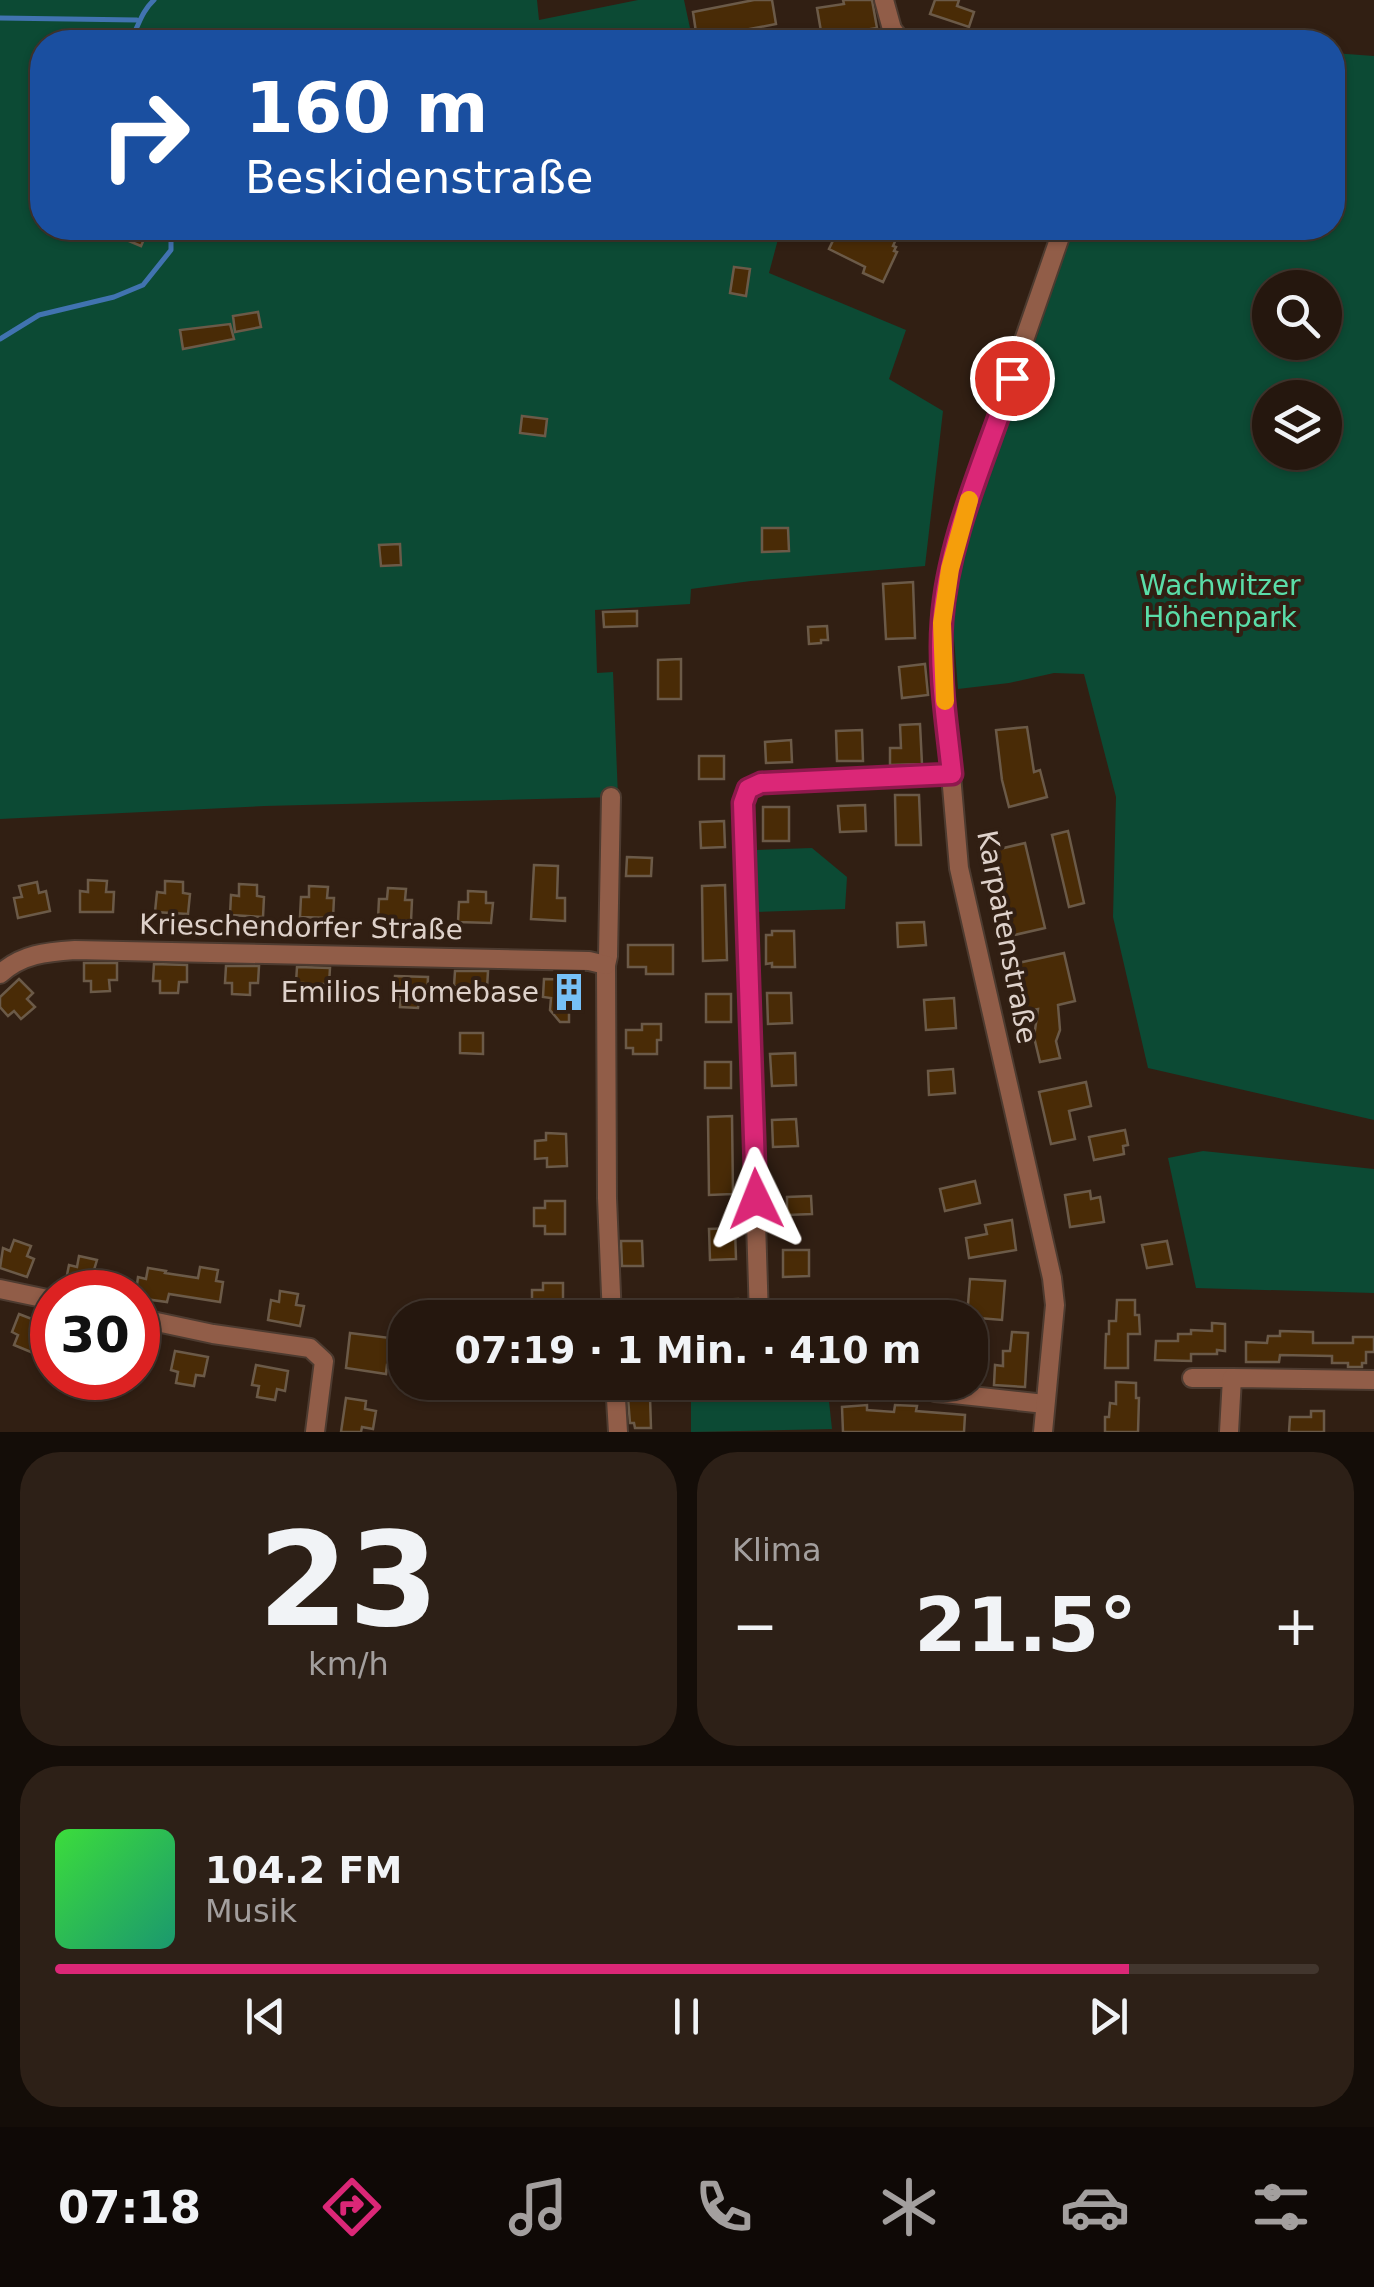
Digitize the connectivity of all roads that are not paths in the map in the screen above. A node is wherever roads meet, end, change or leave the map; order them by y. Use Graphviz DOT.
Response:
graph roads {
  1 [pos="884,0"];
  2 [pos="893,30"];
  3 [pos="1059,240"];
  4 [pos="952,774"];
  5 [pos="611,797"];
  6 [pos="606,965"];
  7 [pos="0,974"];
  8 [pos="0,1288"];
  9 [pos="30,1295"];
  10 [pos="611,1300"];
  11 [pos="758,1300"];
  12 [pos="160,1323"];
  13 [pos="1192,1378"];
  14 [pos="1232,1378"];
  15 [pos="1374,1380"];
  16 [pos="988,1398"];
  17 [pos="617,1400"];
  18 [pos="1045,1404"];
  19 [pos="315,1432"];
  20 [pos="618,1432"];
  21 [pos="1044,1432"];
  22 [pos="1229,1432"];
  1 -- 2 [label="street"];
  3 -- 4 [label="street, Karpatenstraße"];
  4 -- 11 [label="street"];
  4 -- 18 [label="street, Karpatenstraße"];
  5 -- 6 [label="street"];
  6 -- 7 [label="street, Krieschendorfer Straße"];
  6 -- 10 [label="street"];
  8 -- 9 [label="street"];
  12 -- 19 [label="street"];
  13 -- 14 [label="street"];
  14 -- 15 [label="street"];
  14 -- 22 [label="street"];
  16 -- 18 [label="street"];
  17 -- 20 [label="street"];
  18 -- 21 [label="street, Karpatenstraße"];
}
